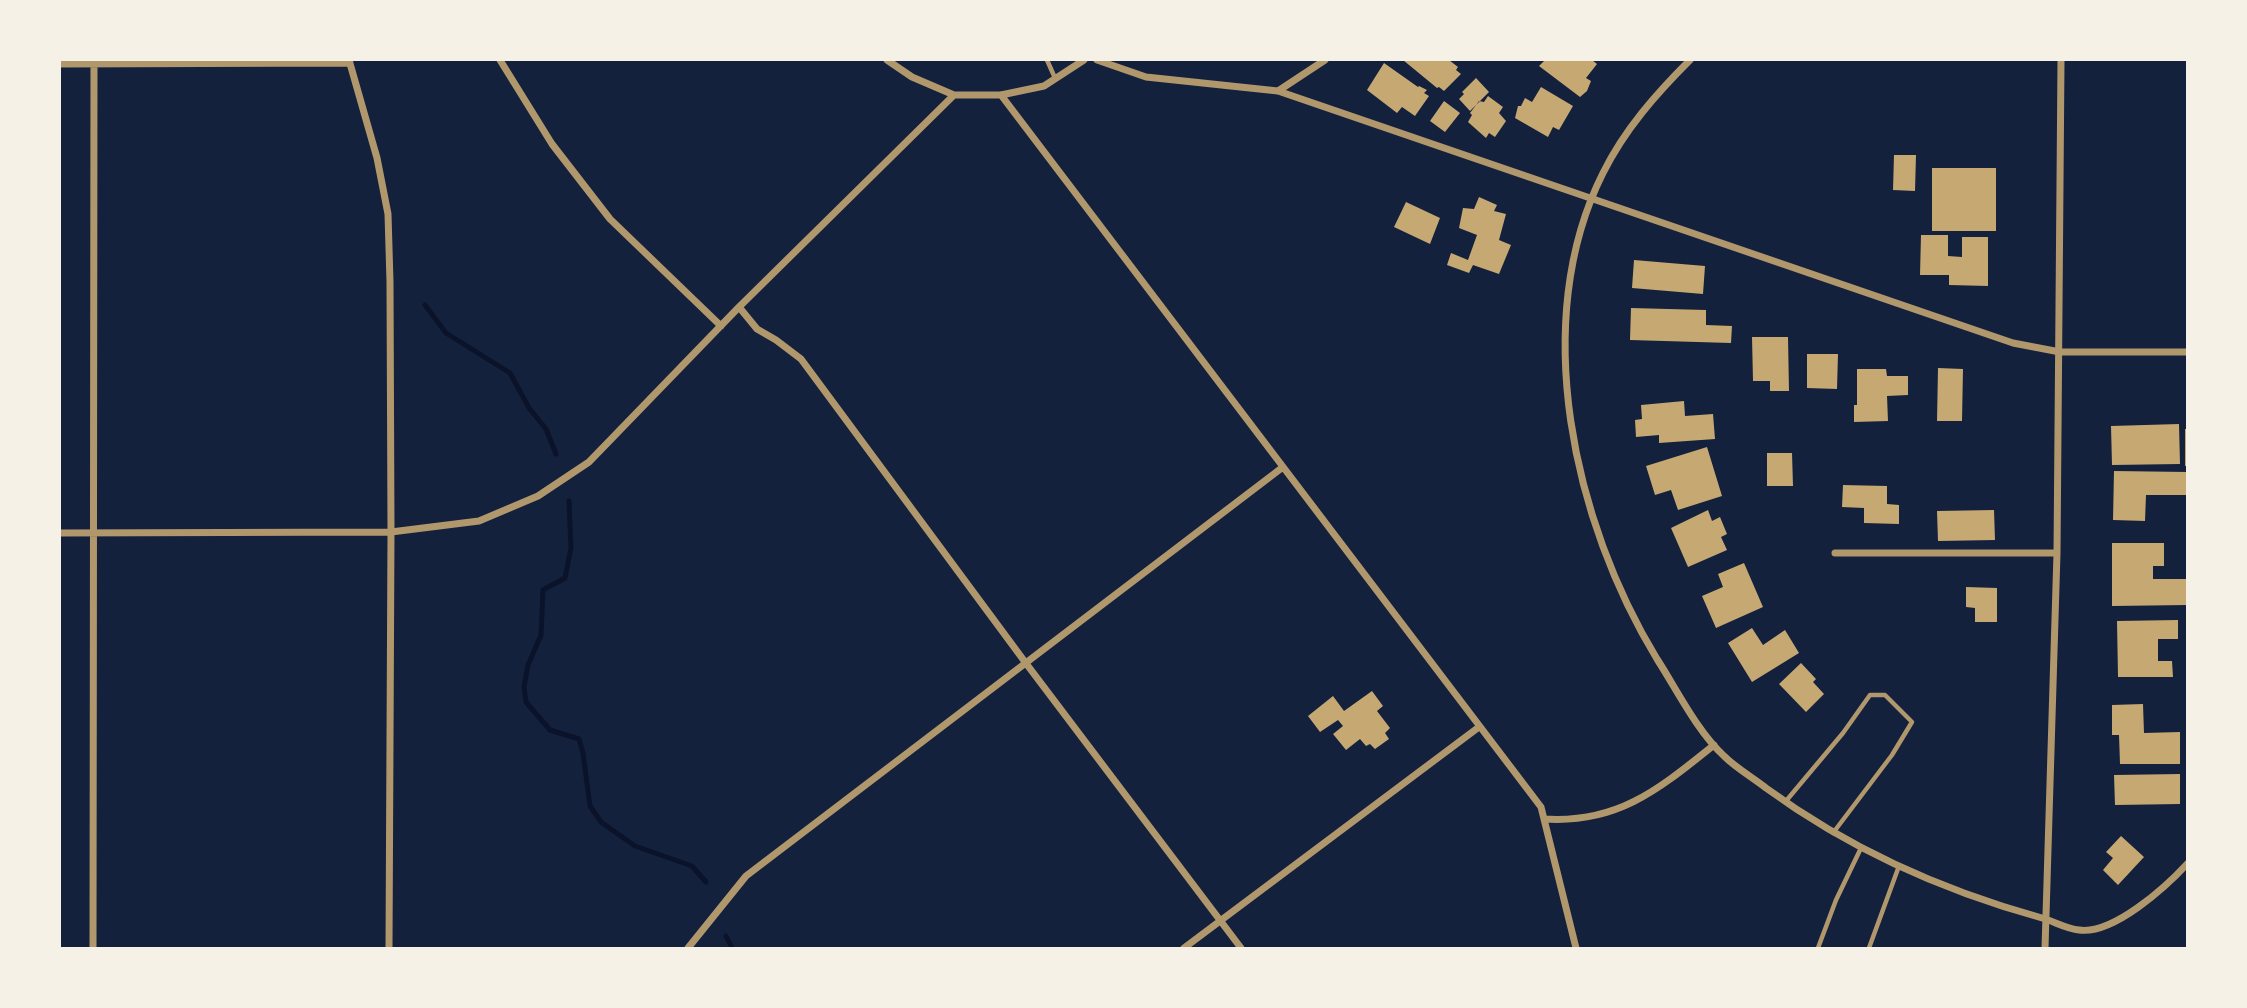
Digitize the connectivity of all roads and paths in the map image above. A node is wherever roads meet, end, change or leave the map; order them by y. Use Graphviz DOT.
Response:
graph roads {
  1 [pos="500,60"];
  2 [pos="887,60"];
  3 [pos="1047,60"];
  4 [pos="1084,60"];
  5 [pos="1097,60"];
  6 [pos="1325,60"];
  7 [pos="1690,60"];
  8 [pos="2061,60"];
  9 [pos="350,61"];
  10 [pos="94,62"];
  11 [pos="60,64"];
  12 [pos="1055,79"];
  13 [pos="1278,91"];
  14 [pos="954,95"];
  15 [pos="1002,95"];
  16 [pos="1592,198"];
  17 [pos="739,307"];
  18 [pos="721,326"];
  19 [pos="2060,352"];
  20 [pos="2188,352"];
  21 [pos="1283,467"];
  22 [pos="391,532"];
  23 [pos="60,533"];
  24 [pos="92,533"];
  25 [pos="1835,553"];
  26 [pos="2057,553"];
  27 [pos="1025,662"];
  28 [pos="1479,727"];
  29 [pos="1714,745"];
  30 [pos="1785,801"];
  31 [pos="1544,819"];
  32 [pos="1833,832"];
  33 [pos="1861,848"];
  34 [pos="2188,863"];
  35 [pos="1899,865"];
  36 [pos="2046,919"];
  37 [pos="1221,922"];
  38 [pos="93,948"];
  39 [pos="389,948"];
  40 [pos="688,948"];
  41 [pos="1184,948"];
  42 [pos="1241,948"];
  43 [pos="1576,948"];
  44 [pos="1818,948"];
  45 [pos="1869,948"];
  46 [pos="2045,948"];
  1 -- 18 [label="street"];
  2 -- 14 [label="street"];
  3 -- 12 [label="lane"];
  4 -- 12 [label="street"];
  5 -- 13 [label="street"];
  6 -- 13 [label="street"];
  7 -- 16 [label="street"];
  8 -- 19 [label="street"];
  9 -- 10 [label="street"];
  9 -- 22 [label="street"];
  10 -- 11 [label="street"];
  10 -- 24 [label="street"];
  12 -- 15 [label="street"];
  13 -- 16 [label="street"];
  14 -- 15 [label="street"];
  14 -- 17 [label="street"];
  15 -- 21 [label="street"];
  16 -- 19 [label="street"];
  16 -- 29 [label="street"];
  17 -- 18 [label="street"];
  17 -- 27 [label="street"];
  18 -- 22 [label="street"];
  19 -- 20 [label="street"];
  19 -- 26 [label="street"];
  21 -- 27 [label="street"];
  21 -- 28 [label="street"];
  22 -- 24 [label="street"];
  22 -- 39 [label="street"];
  23 -- 24 [label="street"];
  24 -- 38 [label="street"];
  25 -- 26 [label="street"];
  26 -- 36 [label="street"];
  27 -- 37 [label="street"];
  27 -- 40 [label="street"];
  28 -- 31 [label="street"];
  28 -- 37 [label="street"];
  29 -- 30 [label="street"];
  29 -- 31 [label="street"];
  30 -- 32 [label="street"];
  30 -- 32 [label="lane"];
  31 -- 43 [label="street"];
  32 -- 33 [label="street"];
  33 -- 35 [label="street"];
  33 -- 44 [label="lane"];
  34 -- 36 [label="street"];
  35 -- 36 [label="street"];
  35 -- 45 [label="lane"];
  36 -- 46 [label="street"];
  37 -- 41 [label="street"];
  37 -- 42 [label="street"];
}
